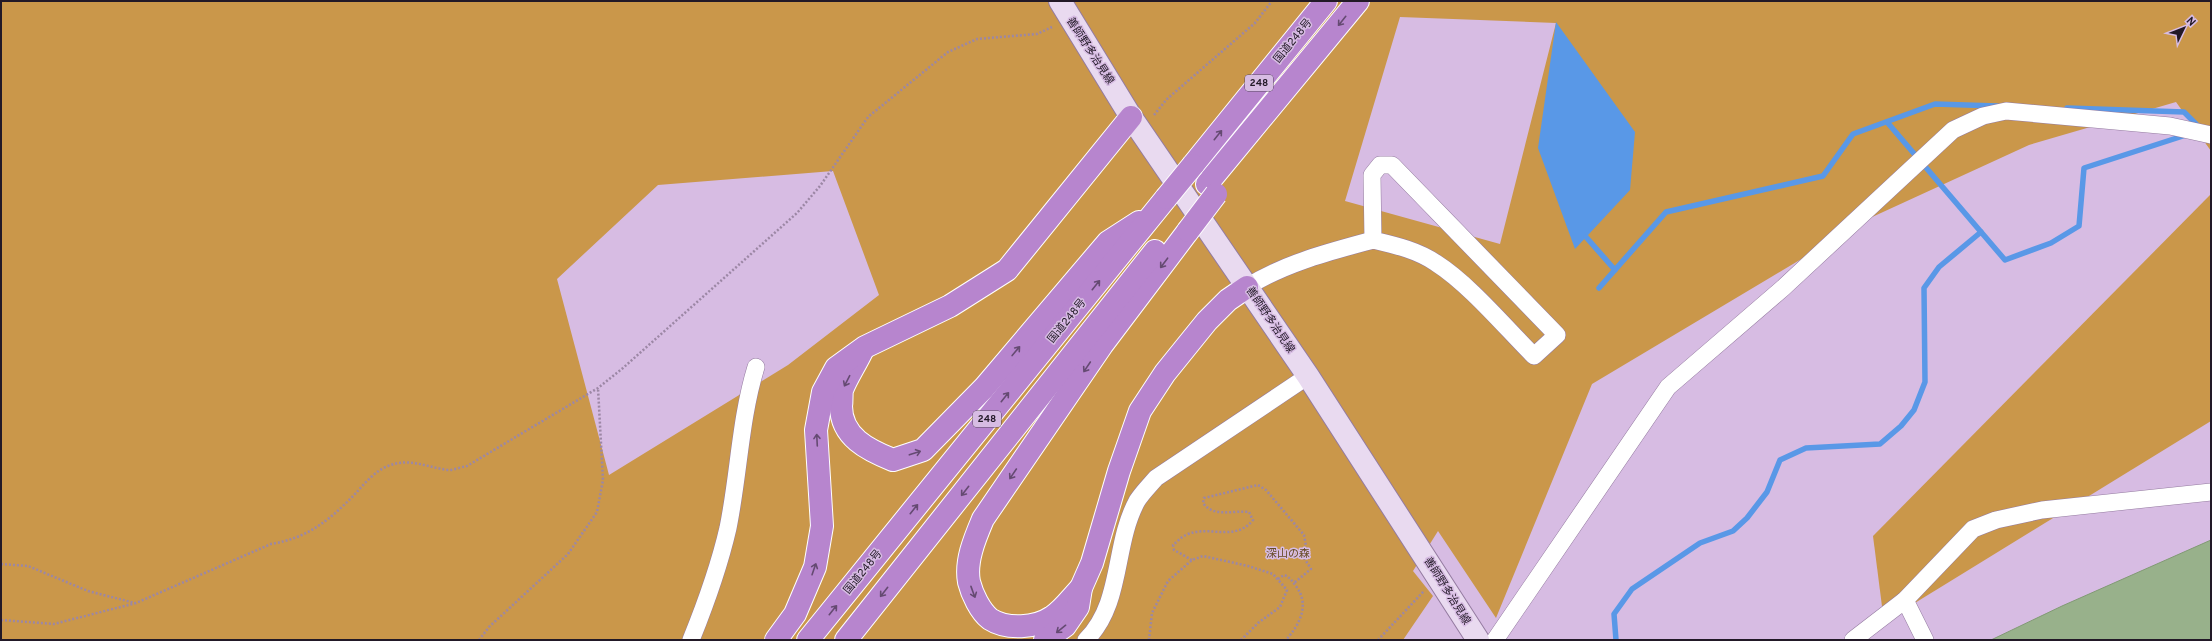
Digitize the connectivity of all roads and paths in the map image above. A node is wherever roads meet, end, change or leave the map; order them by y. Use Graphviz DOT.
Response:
graph roads {
  1 [pos="1272,1"];
  2 [pos="1326,1"];
  3 [pos="1358,1"];
  4 [pos="1064,9"];
  5 [pos="1154,115"];
  6 [pos="1131,117"];
  7 [pos="2211,135"];
  8 [pos="1162,203"];
  9 [pos="1184,225"];
  10 [pos="1373,240"];
  11 [pos="1247,287"];
  12 [pos="865,347"];
  13 [pos="756,367"];
  14 [pos="1308,376"];
  15 [pos="598,388"];
  16 [pos="2211,492"];
  17 [pos="1192,560"];
  18 [pos="1,564"];
  19 [pos="1278,579"];
  20 [pos="1440,579"];
  21 [pos="1294,583"];
  22 [pos="1081,588"];
  23 [pos="1904,600"];
  24 [pos="136,603"];
  25 [pos="1,620"];
  26 [pos="479,640"];
  27 [pos="691,640"];
  28 [pos="776,640"];
  29 [pos="808,640"];
  30 [pos="846,640"];
  31 [pos="1045,640"];
  32 [pos="1086,640"];
  33 [pos="1149,640"];
  34 [pos="1241,640"];
  35 [pos="1286,640"];
  36 [pos="1378,640"];
  37 [pos="1478,640"];
  38 [pos="1495,640"];
  39 [pos="1852,640"];
  40 [pos="1925,640"];
  1 -- 5 [label="path"];
  8 -- 2 [label="highway, 国道248号 / 248, one-way, bridge"];
  3 -- 9 [label="highway, 248, one-way"];
  4 -- 6 [label="main road, 善師野多治見線"];
  4 -- 15 [label="path"];
  6 -- 11 [label="main road, 善師野多治見線"];
  6 -- 12 [label="highway"];
  7 -- 38 [label="street"];
  12 -- 8 [label="highway, one-way"];
  29 -- 8 [label="highway, 国道248号 / 248, one-way"];
  9 -- 22 [label="highway, one-way"];
  9 -- 30 [label="highway, 248, one-way"];
  10 -- 10 [label="street"];
  10 -- 11 [label="street"];
  11 -- 14 [label="main road, 善師野多治見線"];
  11 -- 22 [label="highway"];
  28 -- 12 [label="highway, one-way"];
  13 -- 27 [label="street"];
  14 -- 20 [label="main road, 善師野多治見線"];
  14 -- 32 [label="street"];
  15 -- 24 [label="path"];
  15 -- 26 [label="path"];
  16 -- 23 [label="street"];
  17 -- 19 [label="path"];
  17 -- 21 [label="path"];
  17 -- 33 [label="path"];
  18 -- 24 [label="path"];
  19 -- 21 [label="path"];
  19 -- 34 [label="path"];
  20 -- 36 [label="path"];
  20 -- 37 [label="main road, 善師野多治見線"];
  21 -- 35 [label="path"];
  22 -- 31 [label="highway, one-way"];
  23 -- 39 [label="street"];
  23 -- 40 [label="street"];
  24 -- 25 [label="path"];
}
